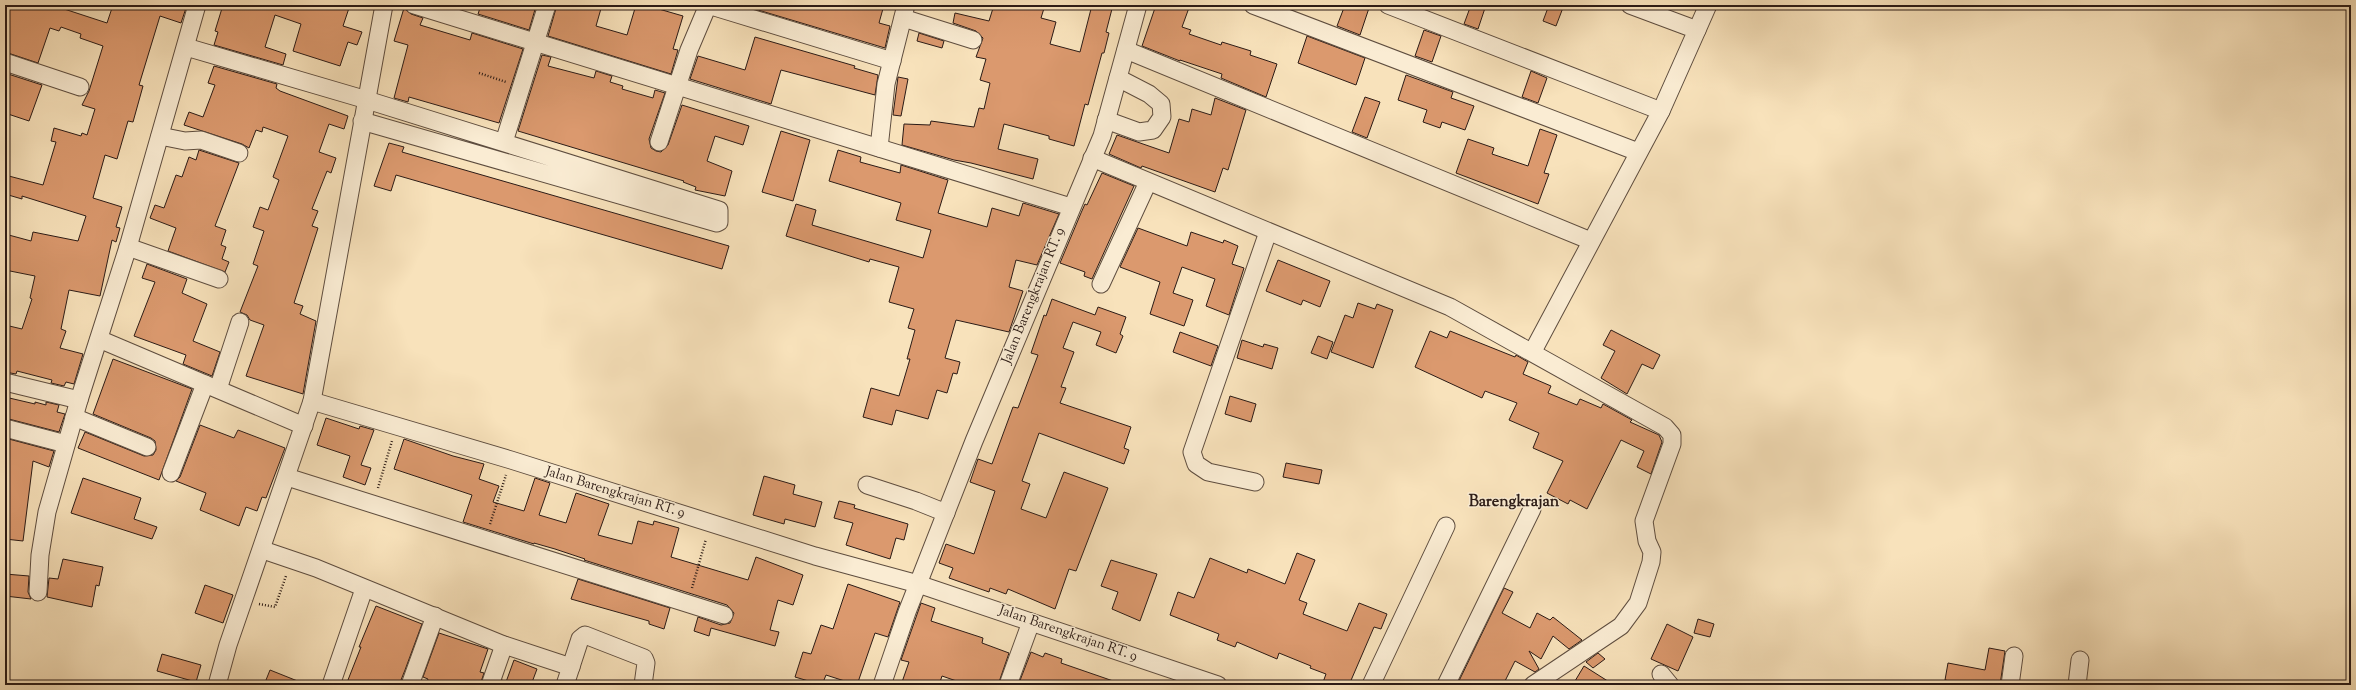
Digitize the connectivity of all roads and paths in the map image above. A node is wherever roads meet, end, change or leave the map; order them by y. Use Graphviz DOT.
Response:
graph roads {
  1 [pos="197,5"];
  2 [pos="384,5"];
  3 [pos="414,5"];
  4 [pos="547,5"];
  5 [pos="708,5"];
  6 [pos="1138,5"];
  7 [pos="1252,5"];
  8 [pos="1388,5"];
  9 [pos="1630,5"];
  10 [pos="1708,5"];
  11 [pos="905,12"];
  12 [pos="1697,30"];
  13 [pos="973,40"];
  14 [pos="535,42"];
  15 [pos="186,47"];
  16 [pos="1126,50"];
  17 [pos="892,61"];
  18 [pos="5,62"];
  19 [pos="479,73"];
  20 [pos="1118,78"];
  21 [pos="677,86"];
  22 [pos="80,87"];
  23 [pos="522,87"];
  24 [pos="367,100"];
  25 [pos="1661,111"];
  26 [pos="1106,120"];
  27 [pos="362,121"];
  28 [pos="160,136"];
  29 [pos="504,142"];
  30 [pos="659,142"];
  31 [pos="879,148"];
  32 [pos="1638,152"];
  33 [pos="240,153"];
  34 [pos="549,156"];
  35 [pos="1092,158"];
  36 [pos="544,174"];
  37 [pos="1148,182"];
  38 [pos="1070,207"];
  39 [pos="1268,232"];
  40 [pos="1590,241"];
  41 [pos="128,247"];
  42 [pos="219,279"];
  43 [pos="1100,284"];
  44 [pos="240,322"];
  45 [pos="99,339"];
  46 [pos="1534,351"];
  47 [pos="5,382"];
  48 [pos="211,387"];
  49 [pos="79,400"];
  50 [pos="312,401"];
  51 [pos="74,417"];
  52 [pos="304,426"];
  53 [pos="396,426"];
  54 [pos="5,428"];
  55 [pos="66,444"];
  56 [pos="147,448"];
  57 [pos="511,460"];
  58 [pos="171,473"];
  59 [pos="287,477"];
  60 [pos="1255,482"];
  61 [pos="867,485"];
  62 [pos="374,504"];
  63 [pos="1532,509"];
  64 [pos="946,514"];
  65 [pos="710,523"];
  66 [pos="1446,526"];
  67 [pos="485,540"];
  68 [pos="262,550"];
  69 [pos="292,559"];
  70 [pos="918,584"];
  71 [pos="364,589"];
  72 [pos="38,592"];
  73 [pos="245,600"];
  74 [pos="688,604"];
  75 [pos="724,615"];
  76 [pos="435,616"];
  77 [pos="1031,622"];
  78 [pos="504,645"];
  79 [pos="2014,656"];
  80 [pos="2080,660"];
  81 [pos="571,666"];
  82 [pos="217,685"];
  83 [pos="331,685"];
  84 [pos="410,685"];
  85 [pos="490,685"];
  86 [pos="565,685"];
  87 [pos="643,685"];
  88 [pos="882,685"];
  89 [pos="1008,685"];
  90 [pos="1218,685"];
  91 [pos="1371,685"];
  92 [pos="1446,685"];
  93 [pos="1533,685"];
  94 [pos="2010,685"];
  95 [pos="2077,685"];
  1 -- 15 [label="street"];
  2 -- 24 [label="street"];
  3 -- 14 [label="street"];
  4 -- 14 [label="street"];
  5 -- 17 [label="street"];
  5 -- 21 [label="street"];
  6 -- 16 [label="street, Jalan Barengkrajan RT. 9"];
  7 -- 32 [label="street"];
  8 -- 25 [label="street"];
  9 -- 12 [label="street"];
  10 -- 12 [label="street"];
  11 -- 13 [label="street"];
  11 -- 17 [label="street"];
  12 -- 25 [label="street"];
  14 -- 21 [label="street"];
  14 -- 23 [label="street"];
  15 -- 24 [label="street"];
  15 -- 28 [label="street"];
  16 -- 20 [label="street, Jalan Barengkrajan RT. 9"];
  16 -- 40 [label="street"];
  17 -- 31 [label="street"];
  18 -- 22 [label="street"];
  19 -- 23 [label="path"];
  20 -- 26 [label="street, Jalan Barengkrajan RT. 9"];
  20 -- 26 [label="street"];
  21 -- 30 [label="street"];
  21 -- 31 [label="street"];
  23 -- 29 [label="street"];
  24 -- 27 [label="street"];
  24 -- 29 [label="street"];
  25 -- 32 [label="street"];
  26 -- 35 [label="street, Jalan Barengkrajan RT. 9"];
  27 -- 36 [label="street"];
  27 -- 50 [label="street"];
  28 -- 33 [label="street"];
  28 -- 41 [label="street"];
  29 -- 34 [label="street"];
  31 -- 38 [label="street"];
  32 -- 40 [label="street"];
  34 -- 36 [label="street"];
  34 -- 36 [label="street"];
  35 -- 37 [label="street"];
  35 -- 38 [label="street, Jalan Barengkrajan RT. 9"];
  37 -- 39 [label="street"];
  37 -- 43 [label="street"];
  38 -- 64 [label="street, Jalan Barengkrajan RT. 9"];
  39 -- 46 [label="street"];
  39 -- 60 [label="street"];
  40 -- 46 [label="street"];
  41 -- 42 [label="street"];
  41 -- 45 [label="street"];
  44 -- 48 [label="street"];
  45 -- 48 [label="street"];
  45 -- 49 [label="street"];
  46 -- 93 [label="street"];
  47 -- 49 [label="street"];
  48 -- 52 [label="street"];
  48 -- 58 [label="street"];
  49 -- 51 [label="street"];
  50 -- 52 [label="street"];
  50 -- 53 [label="street, Jalan Barengkrajan RT. 9"];
  51 -- 55 [label="street"];
  51 -- 56 [label="street"];
  52 -- 59 [label="street"];
  53 -- 57 [label="street, Jalan Barengkrajan RT. 9"];
  53 -- 62 [label="path"];
  54 -- 55 [label="street"];
  55 -- 72 [label="street"];
  57 -- 65 [label="street, Jalan Barengkrajan RT. 9"];
  57 -- 67 [label="path"];
  59 -- 62 [label="street"];
  59 -- 68 [label="street"];
  61 -- 64 [label="street"];
  62 -- 67 [label="street"];
  63 -- 92 [label="street"];
  64 -- 70 [label="street, Jalan Barengkrajan RT. 9"];
  65 -- 70 [label="street, Jalan Barengkrajan RT. 9"];
  65 -- 74 [label="path"];
  66 -- 91 [label="street"];
  67 -- 74 [label="street"];
  68 -- 69 [label="street"];
  68 -- 73 [label="street"];
  69 -- 71 [label="street"];
  69 -- 73 [label="path"];
  70 -- 77 [label="street, Jalan Barengkrajan RT. 9"];
  70 -- 88 [label="street, Jalan Barengkrajan RT. 9"];
  71 -- 76 [label="street"];
  71 -- 83 [label="street"];
  73 -- 82 [label="street"];
  74 -- 75 [label="street"];
  76 -- 78 [label="street"];
  76 -- 84 [label="street"];
  77 -- 89 [label="street"];
  77 -- 90 [label="street, Jalan Barengkrajan RT. 9"];
  78 -- 81 [label="street"];
  78 -- 85 [label="street"];
  79 -- 94 [label="street"];
  80 -- 95 [label="street"];
  81 -- 86 [label="street"];
  81 -- 87 [label="street"];
}
